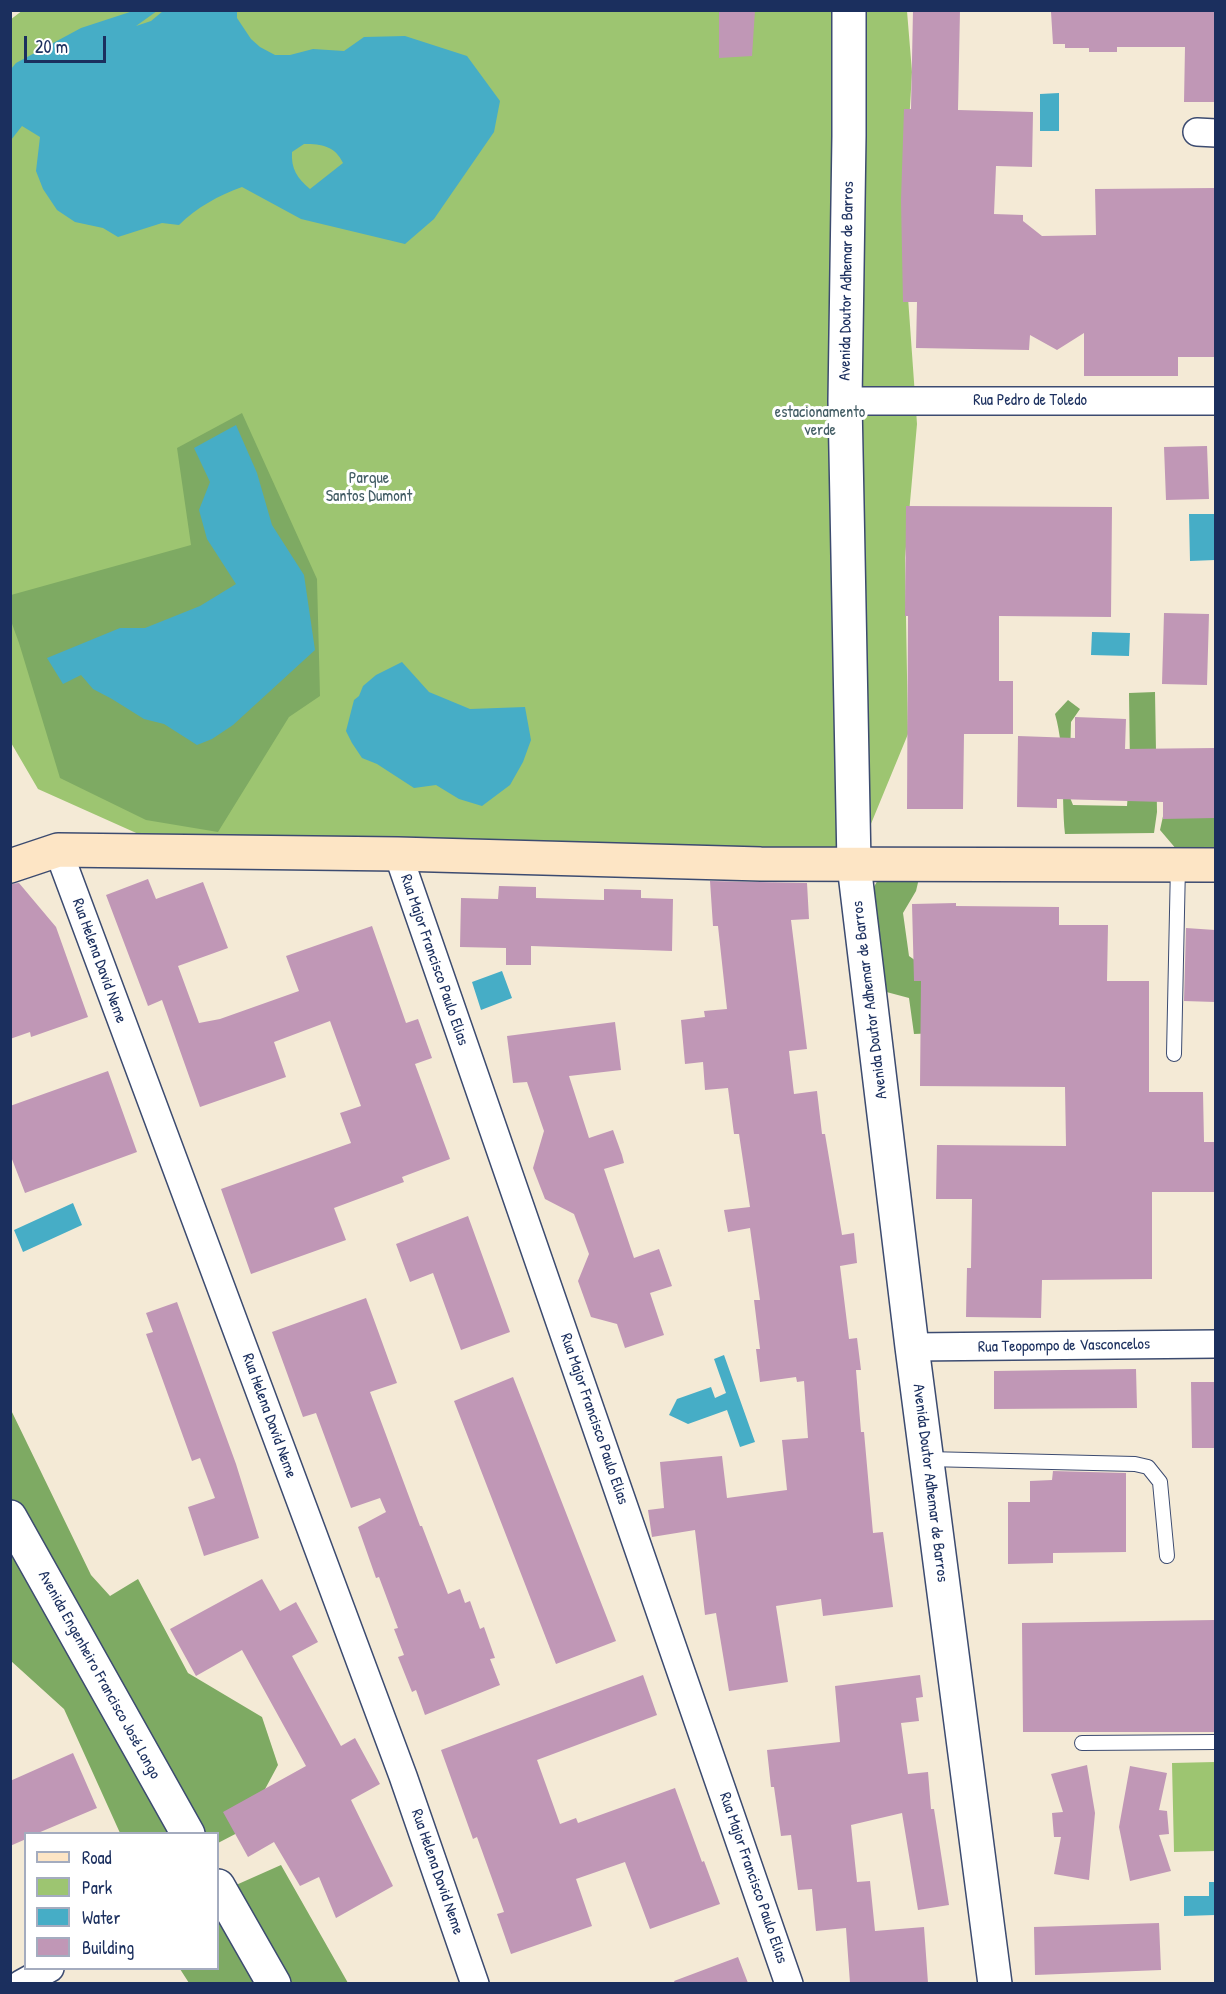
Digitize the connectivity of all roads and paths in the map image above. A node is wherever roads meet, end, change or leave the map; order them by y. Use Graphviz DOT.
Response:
graph roads {
  1 [pos="849,10"];
  2 [pos="845,401"];
  3 [pos="1215,401"];
  4 [pos="58,850"];
  5 [pos="398,854"];
  6 [pos="854,865"];
  7 [pos="1178,865"];
  8 [pos="1215,865"];
  9 [pos="10,866"];
  10 [pos="1174,1054"];
  11 [pos="1215,1344"];
  12 [pos="912,1347"];
  13 [pos="927,1459"];
  14 [pos="10,1517"];
  15 [pos="1167,1556"];
  16 [pos="1215,1742"];
  17 [pos="1082,1743"];
  18 [pos="187,1832"];
  19 [pos="219,1888"];
  20 [pos="46,1970"];
  21 [pos="21,1983"];
  22 [pos="274,1983"];
  23 [pos="475,1983"];
  24 [pos="789,1983"];
  25 [pos="995,1983"];
  1 -- 2 [label="street, Avenida Doutor Adhemar de Barros"];
  2 -- 3 [label="street, Rua Pedro de Toledo"];
  2 -- 6 [label="street, Avenida Doutor Adhemar de Barros"];
  4 -- 5 [label="main road"];
  4 -- 9 [label="main road"];
  4 -- 23 [label="street, Rua Helena David Neme"];
  5 -- 6 [label="main road"];
  5 -- 24 [label="street, Rua Major Francisco Paulo Elias"];
  6 -- 7 [label="main road"];
  6 -- 12 [label="street, Avenida Doutor Adhemar de Barros"];
  7 -- 8 [label="main road"];
  7 -- 10 [label="lane"];
  11 -- 12 [label="street, Rua Teopompo de Vasconcelos"];
  12 -- 13 [label="street, Avenida Doutor Adhemar de Barros"];
  13 -- 15 [label="lane"];
  13 -- 25 [label="street, Avenida Doutor Adhemar de Barros"];
  14 -- 18 [label="street, Avenida Engenheiro Francisco José Longo"];
  16 -- 17 [label="lane"];
  19 -- 22 [label="street"];
  20 -- 21 [label="street"];
}
